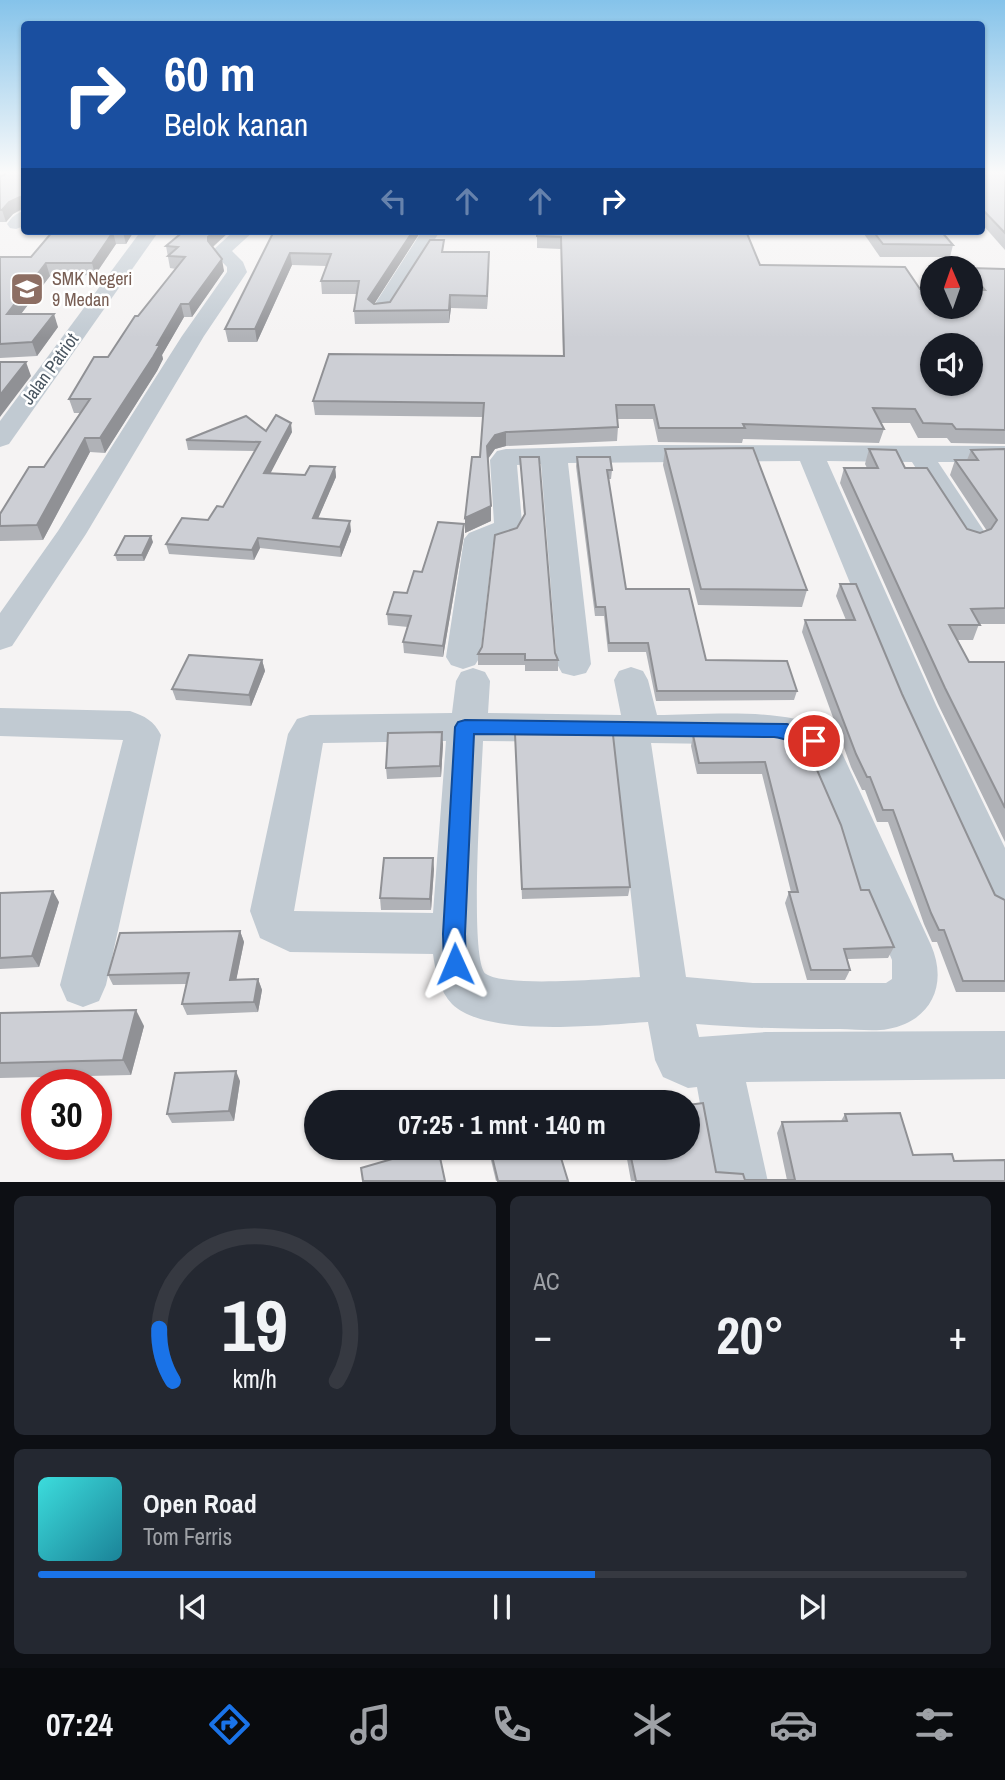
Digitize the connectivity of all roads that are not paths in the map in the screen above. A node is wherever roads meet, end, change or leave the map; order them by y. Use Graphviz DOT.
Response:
graph roads {
  1 [pos="147,235"];
  2 [pos="240,235"];
  3 [pos="428,235"];
  4 [pos="382,310"];
  5 [pos="53,365"];
  6 [pos="27,366"];
  7 [pos="9,414"];
  8 [pos="0,439"];
  9 [pos="810,453"];
  10 [pos="554,454"];
  11 [pos="920,454"];
  12 [pos="1005,454"];
  13 [pos="973,537"];
  14 [pos="0,638"];
  15 [pos="574,664"];
  16 [pos="631,680"];
  17 [pos="0,722"];
  18 [pos="467,727"];
  19 [pos="636,730"];
  20 [pos="1005,893"];
  21 [pos="454,934"];
  22 [pos="83,985"];
  23 [pos="666,998"];
  24 [pos="717,1060"];
  25 [pos="1004,1060"];
  26 [pos="741,1181"];
  1 -- 5 [label="street, Jalan Patriot"];
  2 -- 14 [label="street"];
  3 -- 4 [label="street"];
  5 -- 6 [label="street"];
  5 -- 7 [label="street, Jalan Patriot"];
  7 -- 8 [label="street, Jalan Patriot"];
  9 -- 10 [label="street"];
  9 -- 11 [label="street"];
  9 -- 20 [label="street"];
  10 -- 15 [label="street"];
  10 -- 18 [label="street"];
  11 -- 12 [label="street"];
  11 -- 13 [label="street"];
  16 -- 19 [label="street"];
  17 -- 22 [label="street"];
  18 -- 19 [label="street"];
  18 -- 21 [label="street"];
  18 -- 21 [label="street"];
  19 -- 23 [label="street"];
  19 -- 23 [label="street"];
  21 -- 23 [label="street"];
  23 -- 24 [label="street"];
  24 -- 25 [label="street"];
  24 -- 26 [label="street"];
}
